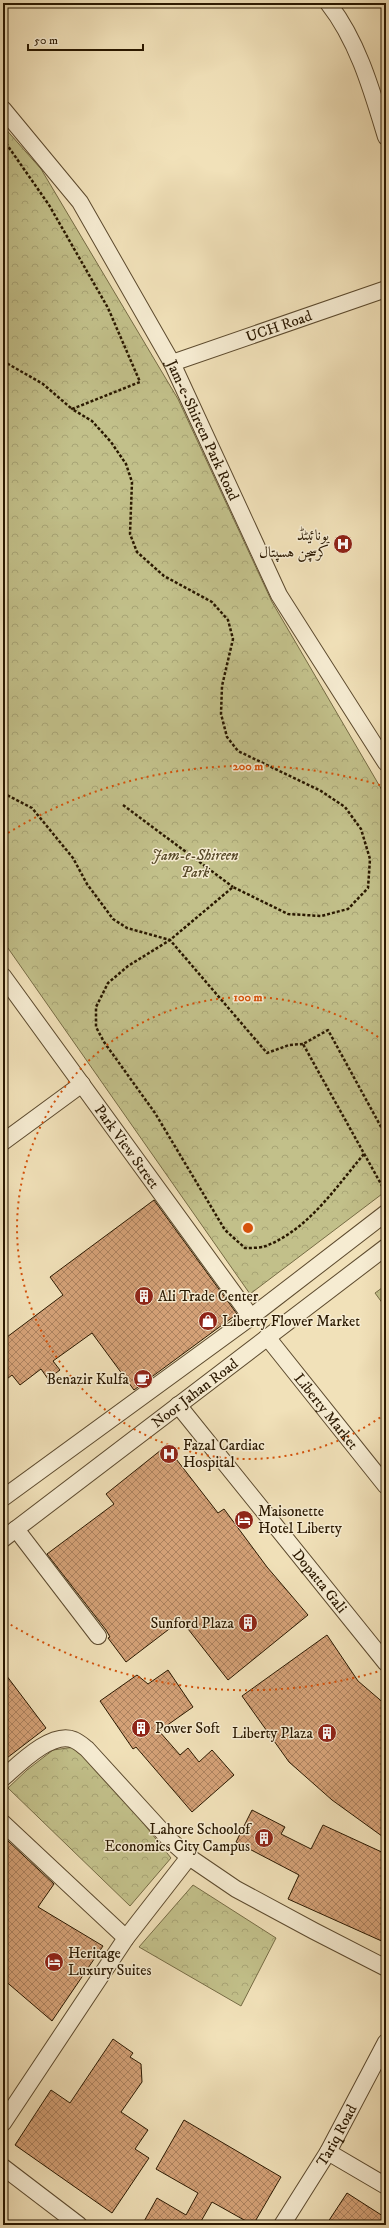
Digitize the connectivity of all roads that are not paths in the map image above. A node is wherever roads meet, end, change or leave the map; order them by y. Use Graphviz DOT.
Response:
graph roads {
  1 [pos="328,3"];
  2 [pos="3,109"];
  3 [pos="386,137"];
  4 [pos="386,290"];
  5 [pos="172,363"];
  6 [pos="386,763"];
  7 [pos="3,976"];
  8 [pos="82,1084"];
  9 [pos="3,1142"];
  10 [pos="386,1213"];
  11 [pos="386,1247"];
  12 [pos="251,1317"];
  13 [pos="266,1337"];
  14 [pos="178,1405"];
  15 [pos="386,1486"];
  16 [pos="3,1498"];
  17 [pos="16,1529"];
  18 [pos="3,1538"];
  19 [pos="98,1636"];
  20 [pos="386,1663"];
  21 [pos="3,1778"];
  22 [pos="3,1823"];
  23 [pos="189,1857"];
  24 [pos="126,1938"];
  25 [pos="386,1968"];
  26 [pos="386,2042"];
  27 [pos="3,2123"];
  28 [pos="328,2152"];
  29 [pos="3,2167"];
  30 [pos="386,2186"];
  31 [pos="79,2225"];
  32 [pos="282,2225"];
  1 -- 3 [label="street"];
  2 -- 5 [label="street, Jam-e-Shireen Park Road"];
  4 -- 5 [label="street, UCH Road"];
  5 -- 6 [label="street, Jam-e-Shireen Park Road"];
  7 -- 8 [label="street, Park View Street"];
  8 -- 9 [label="street"];
  8 -- 12 [label="street, Park View Street"];
  10 -- 12 [label="street, Noor Jahan Road"];
  11 -- 13 [label="street, Noor Jahan Road"];
  12 -- 16 [label="street, Noor Jahan Road"];
  13 -- 14 [label="street, Noor Jahan Road"];
  13 -- 15 [label="street, Liberty Market"];
  14 -- 17 [label="street, Noor Jahan Road"];
  14 -- 20 [label="street, Dopatta Gali"];
  17 -- 18 [label="street, Noor Jahan Road"];
  17 -- 19 [label="street"];
  21 -- 23 [label="street"];
  22 -- 24 [label="street"];
  23 -- 24 [label="street"];
  23 -- 25 [label="street"];
  24 -- 27 [label="street"];
  26 -- 28 [label="street, Tariq Road"];
  28 -- 30 [label="street"];
  28 -- 32 [label="street, Tariq Road"];
  29 -- 31 [label="street"];
}
